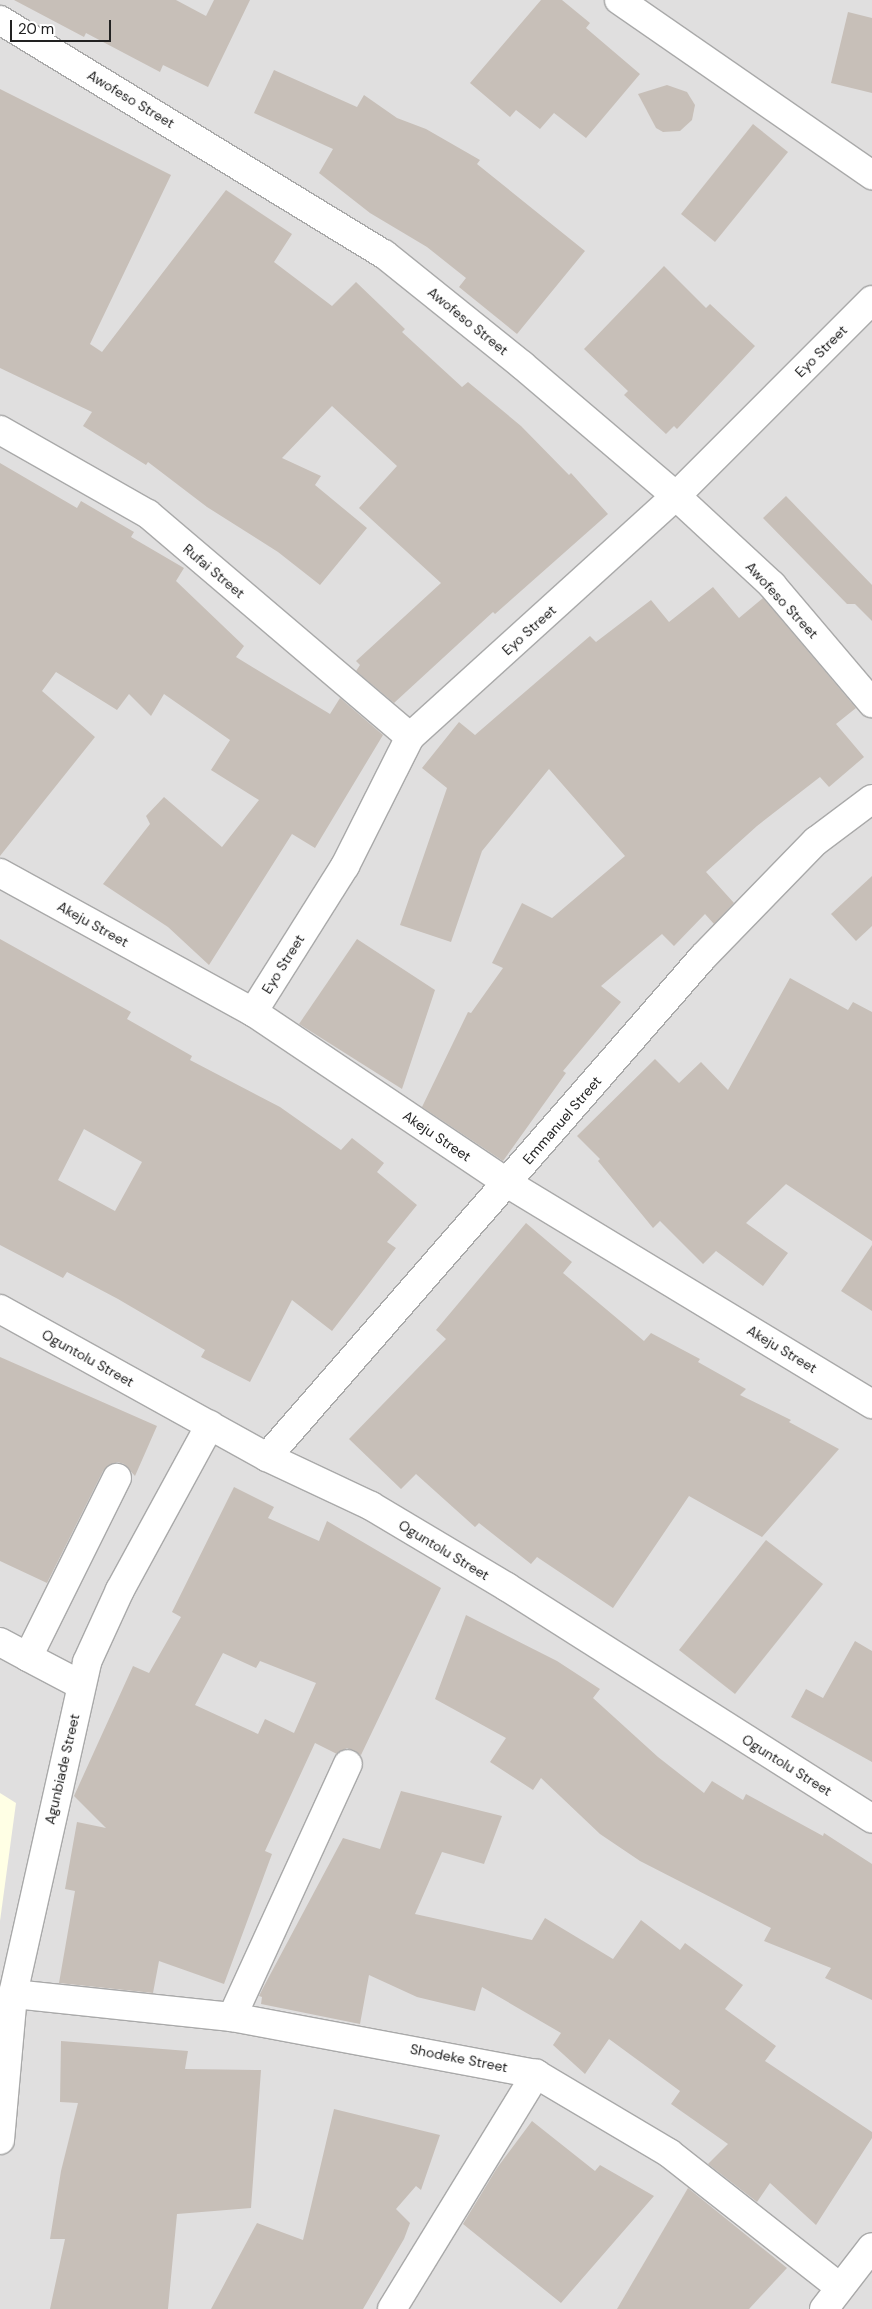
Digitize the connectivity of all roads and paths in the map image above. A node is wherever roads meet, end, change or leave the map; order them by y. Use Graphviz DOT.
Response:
graph roads {
  1 [pos="619,0"];
  2 [pos="0,20"];
  3 [pos="872,175"];
  4 [pos="872,300"];
  5 [pos="0,430"];
  6 [pos="676,496"];
  7 [pos="872,703"];
  8 [pos="410,737"];
  9 [pos="872,799"];
  10 [pos="0,873"];
  11 [pos="253,1012"];
  12 [pos="507,1183"];
  13 [pos="0,1309"];
  14 [pos="872,1404"];
  15 [pos="210,1425"];
  16 [pos="268,1457"];
  17 [pos="117,1478"];
  18 [pos="0,1642"];
  19 [pos="28,1657"];
  20 [pos="81,1685"];
  21 [pos="348,1764"];
  22 [pos="872,1820"];
  23 [pos="13,1994"];
  24 [pos="232,2017"];
  25 [pos="536,2074"];
  26 [pos="0,2140"];
  27 [pos="872,2247"];
  28 [pos="832,2298"];
  29 [pos="392,2309"];
  1 -- 3 [label="street"];
  2 -- 6 [label="street, Awofeso Street"];
  4 -- 6 [label="street, Eyo Street"];
  5 -- 8 [label="street, Rufai Street"];
  6 -- 7 [label="street, Awofeso Street"];
  6 -- 8 [label="street, Eyo Street"];
  8 -- 11 [label="street, Eyo Street"];
  9 -- 12 [label="street, Emmanuel Street"];
  10 -- 11 [label="street, Akeju Street"];
  11 -- 12 [label="street, Akeju Street"];
  12 -- 14 [label="street, Akeju Street"];
  12 -- 16 [label="street, Emmanuel Street"];
  13 -- 15 [label="street, Oguntolu Street"];
  15 -- 16 [label="street, Oguntolu Street"];
  15 -- 20 [label="street, Agunbiade Street"];
  16 -- 22 [label="street, Oguntolu Street"];
  17 -- 19 [label="street"];
  18 -- 19 [label="street"];
  19 -- 20 [label="street"];
  20 -- 23 [label="street, Agunbiade Street"];
  21 -- 24 [label="street"];
  23 -- 24 [label="street, Shodeke Street"];
  23 -- 26 [label="street, Agunbiade Street"];
  24 -- 25 [label="street, Shodeke Street"];
  25 -- 28 [label="street, Shodeke Street"];
  25 -- 29 [label="street"];
  27 -- 28 [label="street"];
}
